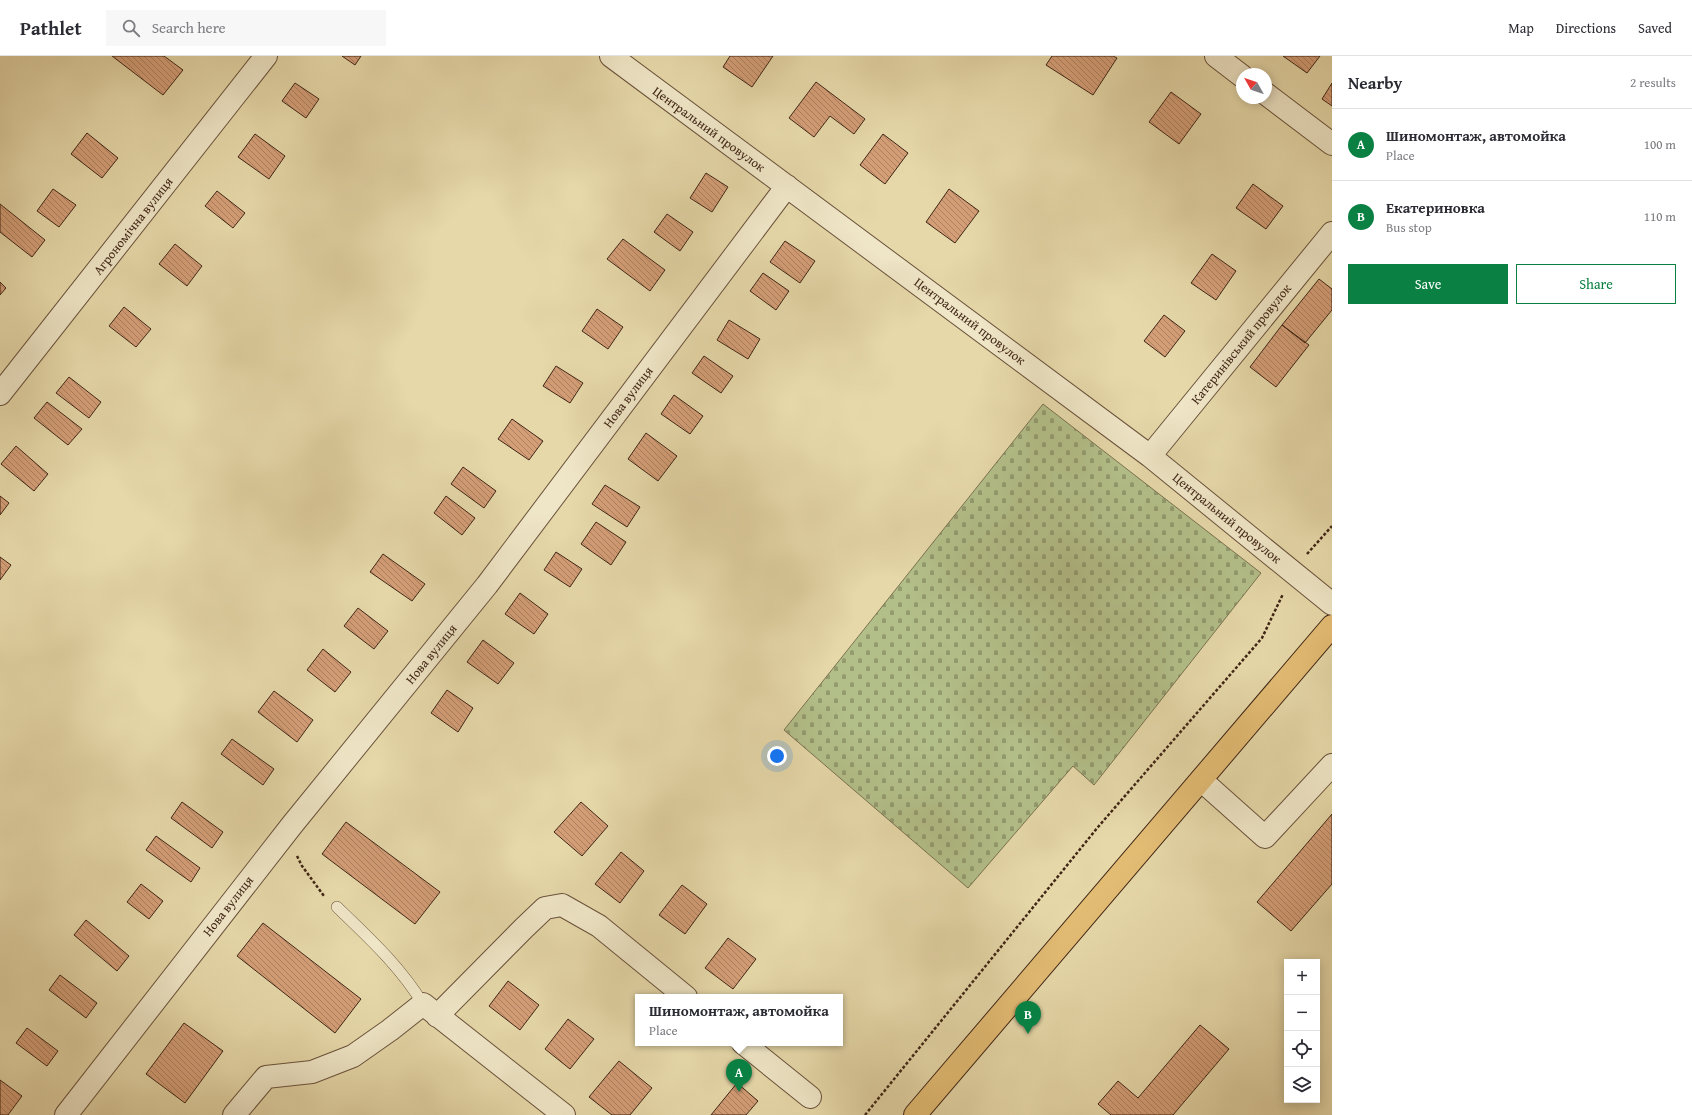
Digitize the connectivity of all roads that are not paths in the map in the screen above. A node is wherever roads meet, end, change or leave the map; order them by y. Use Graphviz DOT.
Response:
graph roads {
  1 [pos="266,56"];
  2 [pos="611,56"];
  3 [pos="1216,56"];
  4 [pos="1236,71"];
  5 [pos="1272,99"];
  6 [pos="1332,144"];
  7 [pos="787,186"];
  8 [pos="1332,233"];
  9 [pos="0,394"];
  10 [pos="1150,456"];
  11 [pos="1327,600"];
  12 [pos="1332,626"];
  13 [pos="1332,765"];
  14 [pos="1201,780"];
  15 [pos="337,906"];
  16 [pos="682,994"];
  17 [pos="430,1010"];
  18 [pos="747,1046"];
  19 [pos="810,1097"];
  20 [pos="66,1115"];
  21 [pos="234,1115"];
  22 [pos="564,1115"];
  23 [pos="915,1115"];
  1 -- 9 [label="street, Агрономічна вулиця"];
  2 -- 7 [label="street, Центральний провулок"];
  3 -- 4 [label="street"];
  5 -- 6 [label="street"];
  7 -- 10 [label="street, Центральний провулок"];
  7 -- 20 [label="street, Нова вулиця"];
  8 -- 10 [label="street, Катеринівський провулок"];
  10 -- 11 [label="street, Центральний провулок"];
  12 -- 14 [label="main road"];
  13 -- 14 [label="street"];
  14 -- 23 [label="main road"];
  15 -- 17 [label="lane"];
  16 -- 17 [label="street"];
  17 -- 21 [label="street"];
  17 -- 22 [label="street"];
  18 -- 19 [label="street"];
}
